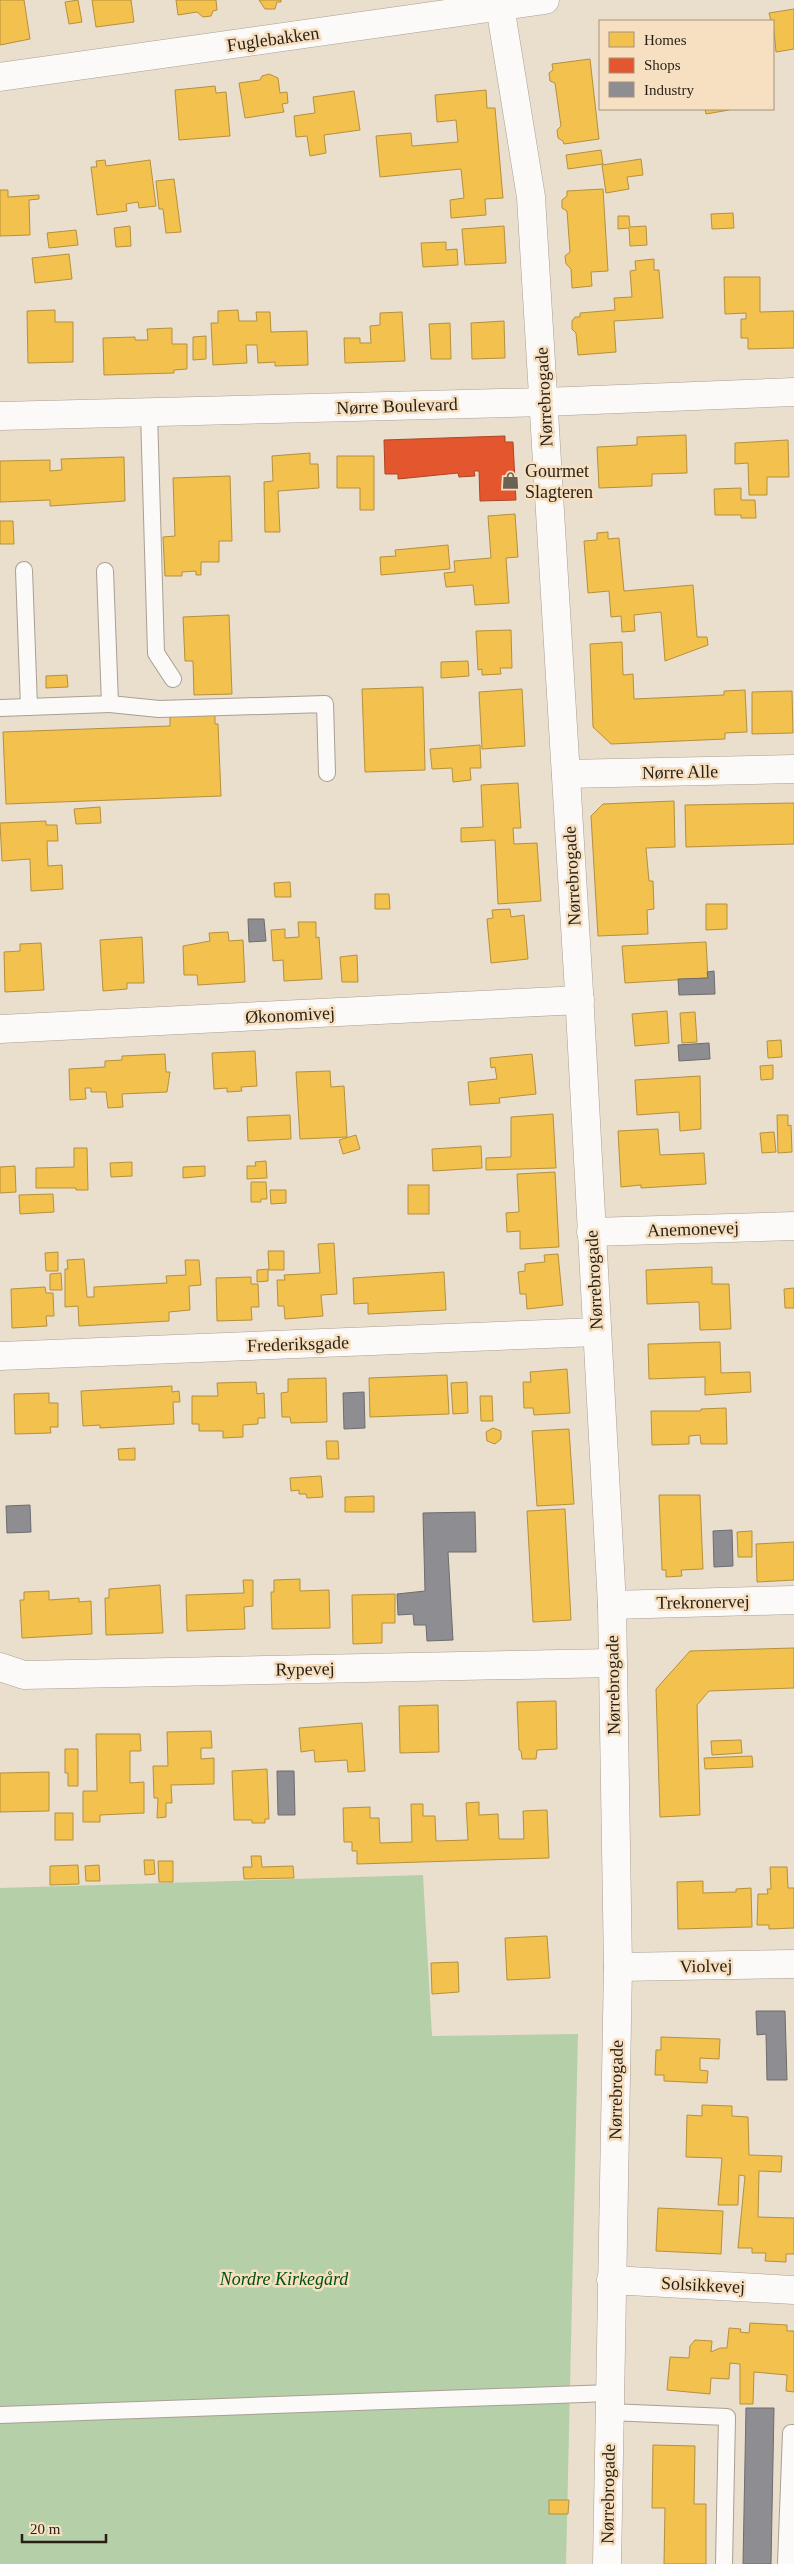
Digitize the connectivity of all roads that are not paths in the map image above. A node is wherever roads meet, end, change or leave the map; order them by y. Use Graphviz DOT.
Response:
graph roads {
  1 [pos="545,0"];
  2 [pos="500,3"];
  3 [pos="0,77"];
  4 [pos="794,392"];
  5 [pos="544,402"];
  6 [pos="149,412"];
  7 [pos="0,416"];
  8 [pos="24,570"];
  9 [pos="105,571"];
  10 [pos="173,679"];
  11 [pos="110,704"];
  12 [pos="0,708"];
  13 [pos="29,708"];
  14 [pos="794,769"];
  15 [pos="327,773"];
  16 [pos="566,774"];
  17 [pos="580,1000"];
  18 [pos="0,1029"];
  19 [pos="794,1226"];
  20 [pos="591,1232"];
  21 [pos="597,1332"];
  22 [pos="0,1356"];
  23 [pos="794,1600"];
  24 [pos="612,1605"];
  25 [pos="612,1663"];
  26 [pos="0,1667"];
  27 [pos="794,1964"];
  28 [pos="618,1967"];
  29 [pos="611,2280"];
  30 [pos="794,2290"];
  31 [pos="610,2402"];
  32 [pos="0,2415"];
  33 [pos="794,2434"];
  34 [pos="607,2564"];
  35 [pos="724,2564"];
  36 [pos="786,2564"];
  1 -- 2 [label="street, Fuglebakken"];
  2 -- 3 [label="street, Fuglebakken"];
  2 -- 5 [label="street, Nørrebrogade"];
  4 -- 5 [label="street, Nørre Boulevard"];
  5 -- 6 [label="street, Nørre Boulevard"];
  5 -- 16 [label="street, Nørrebrogade"];
  6 -- 7 [label="street, Nørre Boulevard"];
  6 -- 10 [label="lane"];
  8 -- 13 [label="lane"];
  9 -- 11 [label="lane"];
  11 -- 13 [label="lane"];
  11 -- 15 [label="lane"];
  12 -- 13 [label="lane"];
  14 -- 16 [label="street, Nørre Alle"];
  16 -- 17 [label="street, Nørrebrogade"];
  17 -- 18 [label="street, Økonomivej"];
  17 -- 20 [label="street, Nørrebrogade"];
  19 -- 20 [label="street, Anemonevej"];
  20 -- 21 [label="street, Nørrebrogade"];
  21 -- 22 [label="street, Frederiksgade"];
  21 -- 24 [label="street, Nørrebrogade"];
  23 -- 24 [label="street, Trekronervej"];
  24 -- 25 [label="street, Nørrebrogade"];
  25 -- 26 [label="street, Rypevej"];
  25 -- 28 [label="street, Nørrebrogade"];
  27 -- 28 [label="street, Violvej"];
  28 -- 29 [label="street, Nørrebrogade"];
  29 -- 30 [label="street, Solsikkevej"];
  29 -- 31 [label="street, Nørrebrogade"];
  31 -- 32 [label="lane"];
  31 -- 34 [label="street, Nørrebrogade"];
  31 -- 35 [label="lane"];
  33 -- 36 [label="lane"];
}
